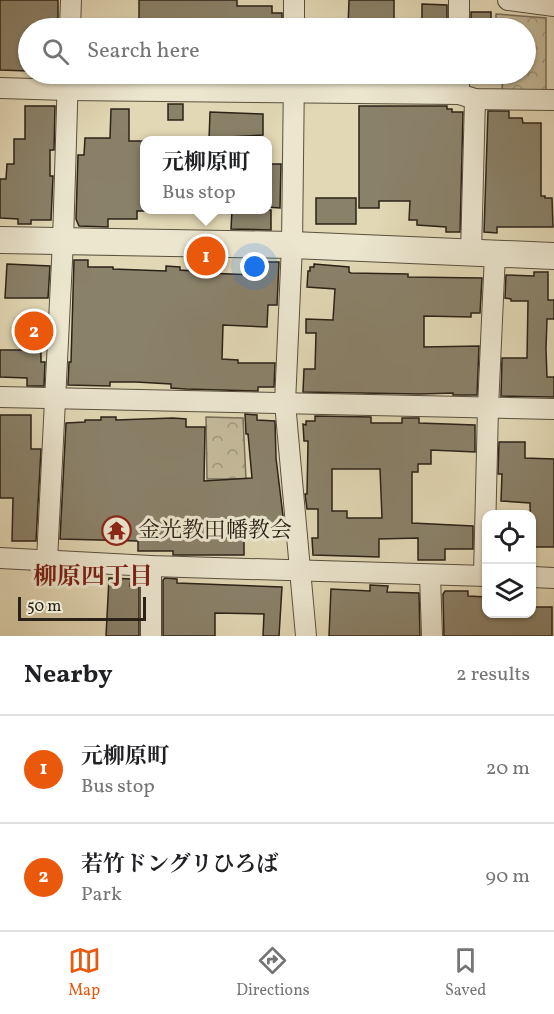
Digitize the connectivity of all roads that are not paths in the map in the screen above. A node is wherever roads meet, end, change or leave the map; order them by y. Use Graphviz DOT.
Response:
graph roads {
  1 [pos="71,0"];
  2 [pos="294,0"];
  3 [pos="459,0"];
  4 [pos="508,0"];
  5 [pos="554,6"];
  6 [pos="70,18"];
  7 [pos="294,18"];
  8 [pos="459,18"];
  9 [pos="45,84"];
  10 [pos="67,84"];
  11 [pos="294,84"];
  12 [pos="307,84"];
  13 [pos="463,84"];
  14 [pos="0,88"];
  15 [pos="467,96"];
  16 [pos="554,100"];
  17 [pos="0,240"];
  18 [pos="63,242"];
  19 [pos="292,245"];
  20 [pos="483,254"];
  21 [pos="554,256"];
  22 [pos="0,397"];
  23 [pos="54,398"];
  24 [pos="285,403"];
  25 [pos="488,408"];
  26 [pos="554,409"];
  27 [pos="0,558"];
  28 [pos="47,560"];
  29 [pos="485,564"];
  30 [pos="151,566"];
  31 [pos="300,571"];
  32 [pos="430,575"];
  33 [pos="482,576"];
  34 [pos="536,577"];
  35 [pos="554,578"];
  36 [pos="151,636"];
  37 [pos="306,636"];
  38 [pos="432,636"];
  1 -- 6 [label="street"];
  2 -- 7 [label="street"];
  3 -- 8 [label="street"];
  4 -- 5 [label="street"];
  9 -- 14 [label="street"];
  10 -- 18 [label="street"];
  11 -- 19 [label="street"];
  12 -- 15 [label="street"];
  13 -- 15 [label="street"];
  15 -- 16 [label="street"];
  15 -- 20 [label="street"];
  17 -- 18 [label="street"];
  18 -- 19 [label="street"];
  18 -- 23 [label="street"];
  19 -- 20 [label="street"];
  19 -- 24 [label="street"];
  20 -- 21 [label="street"];
  20 -- 25 [label="street"];
  22 -- 23 [label="street"];
  23 -- 24 [label="street"];
  23 -- 28 [label="street"];
  24 -- 25 [label="street"];
  24 -- 31 [label="street"];
  25 -- 26 [label="street"];
  25 -- 29 [label="street"];
  27 -- 28 [label="street"];
  28 -- 30 [label="street"];
  30 -- 31 [label="street"];
  30 -- 36 [label="street"];
  31 -- 32 [label="street"];
  31 -- 37 [label="street"];
  32 -- 33 [label="street"];
  32 -- 38 [label="street"];
  34 -- 35 [label="street"];
}
